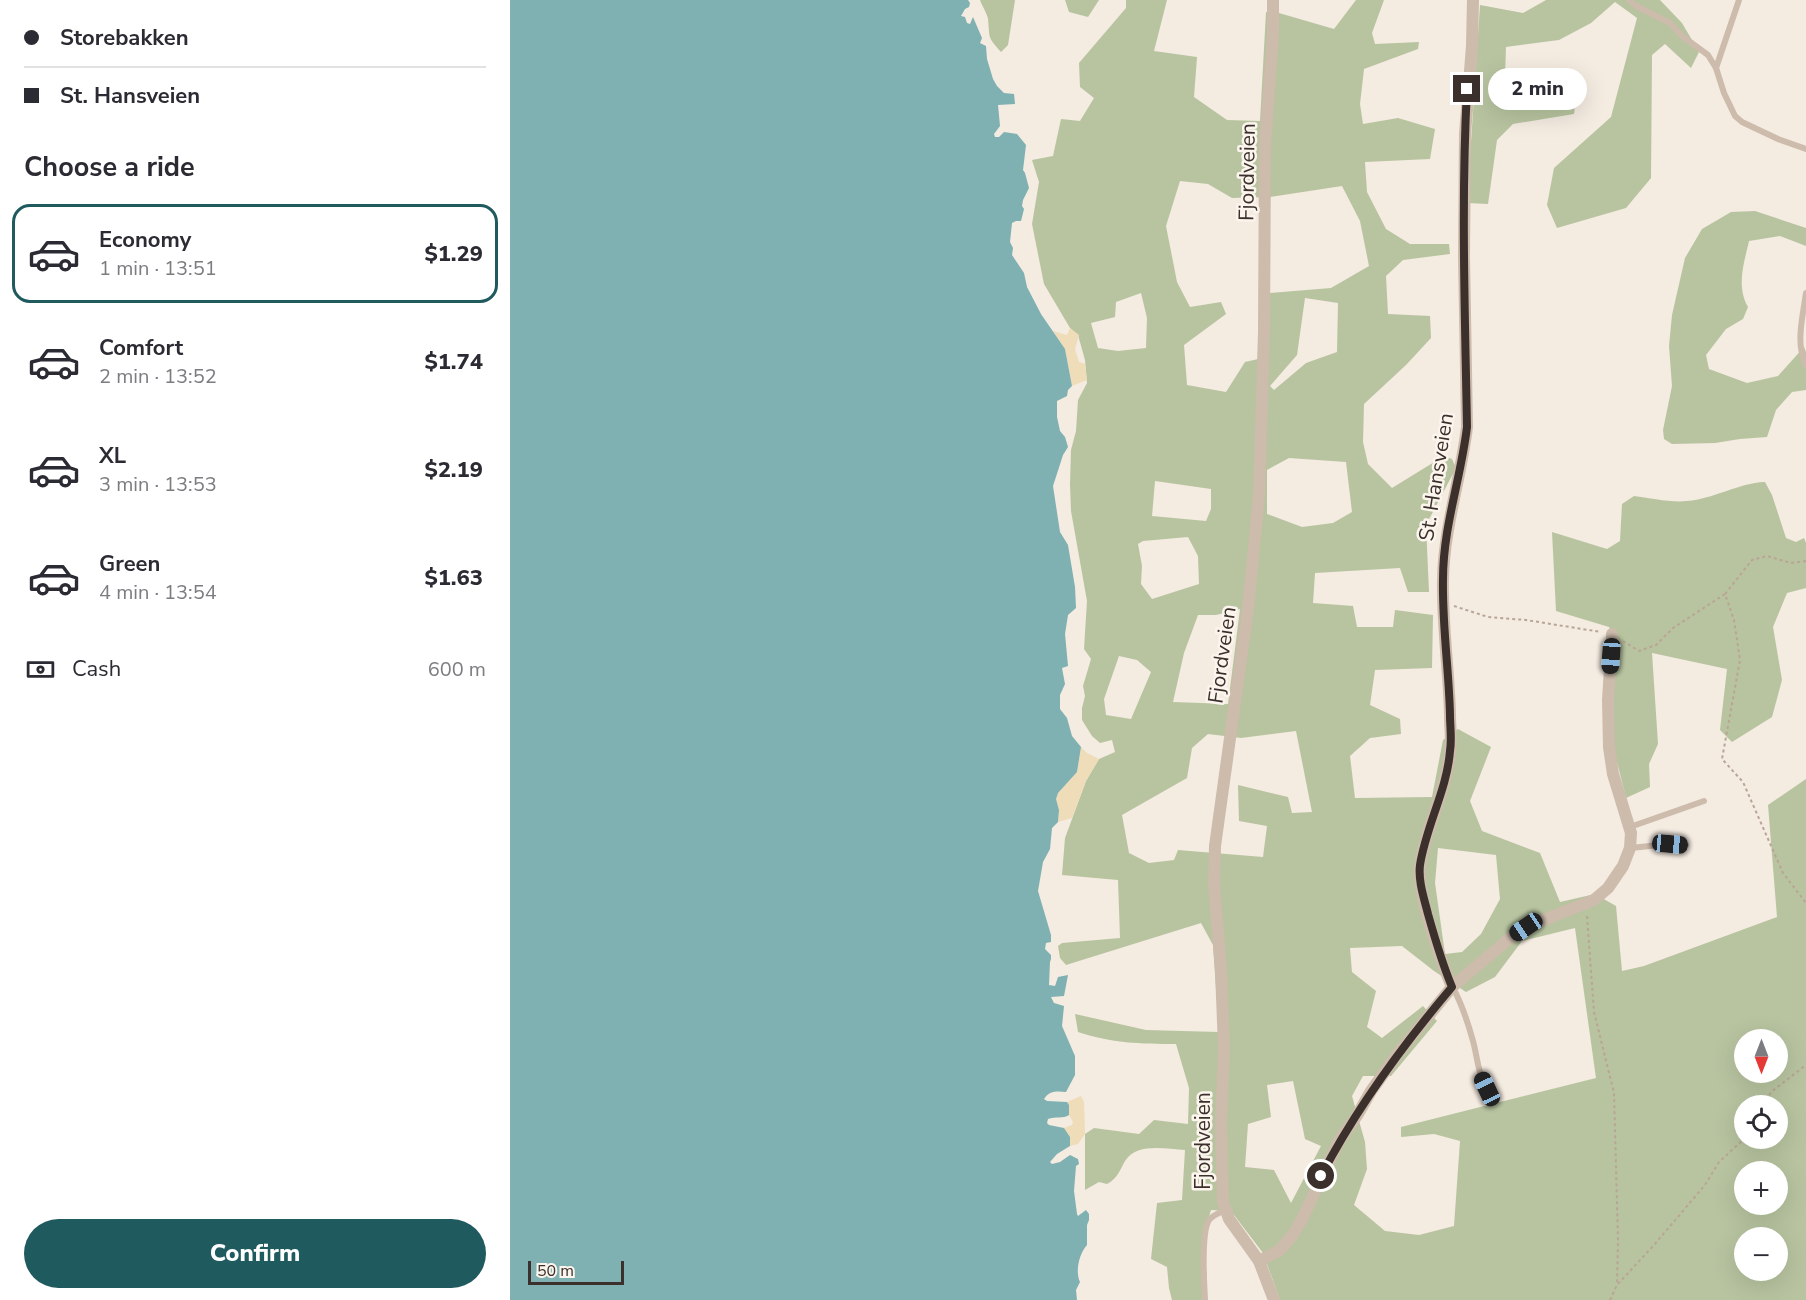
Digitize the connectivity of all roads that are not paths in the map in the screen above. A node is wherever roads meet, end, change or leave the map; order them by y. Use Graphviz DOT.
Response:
graph roads {
  1 [pos="1273,0"];
  2 [pos="1473,0"];
  3 [pos="1629,0"];
  4 [pos="1739,0"];
  5 [pos="1716,68"];
  6 [pos="1806,149"];
  7 [pos="1806,293"];
  8 [pos="1806,365"];
  9 [pos="1612,634"];
  10 [pos="1704,801"];
  11 [pos="1630,827"];
  12 [pos="1686,845"];
  13 [pos="1630,848"];
  14 [pos="1452,987"];
  15 [pos="1492,1094"];
  16 [pos="1225,1210"];
  17 [pos="1259,1261"];
  18 [pos="1205,1300"];
  19 [pos="1274,1300"];
  1 -- 16 [label="street, Fjordveien"];
  2 -- 14 [label="street, St. Hansveien"];
  3 -- 5 [label="lane"];
  4 -- 5 [label="lane"];
  5 -- 6 [label="lane"];
  7 -- 8 [label="lane"];
  9 -- 11 [label="street"];
  10 -- 11 [label="lane"];
  11 -- 13 [label="street"];
  12 -- 13 [label="lane"];
  13 -- 14 [label="street"];
  14 -- 15 [label="lane"];
  14 -- 17 [label="street"];
  16 -- 17 [label="street, Fjordveien"];
  16 -- 18 [label="lane"];
  17 -- 19 [label="street, Fjordveien"];
}
